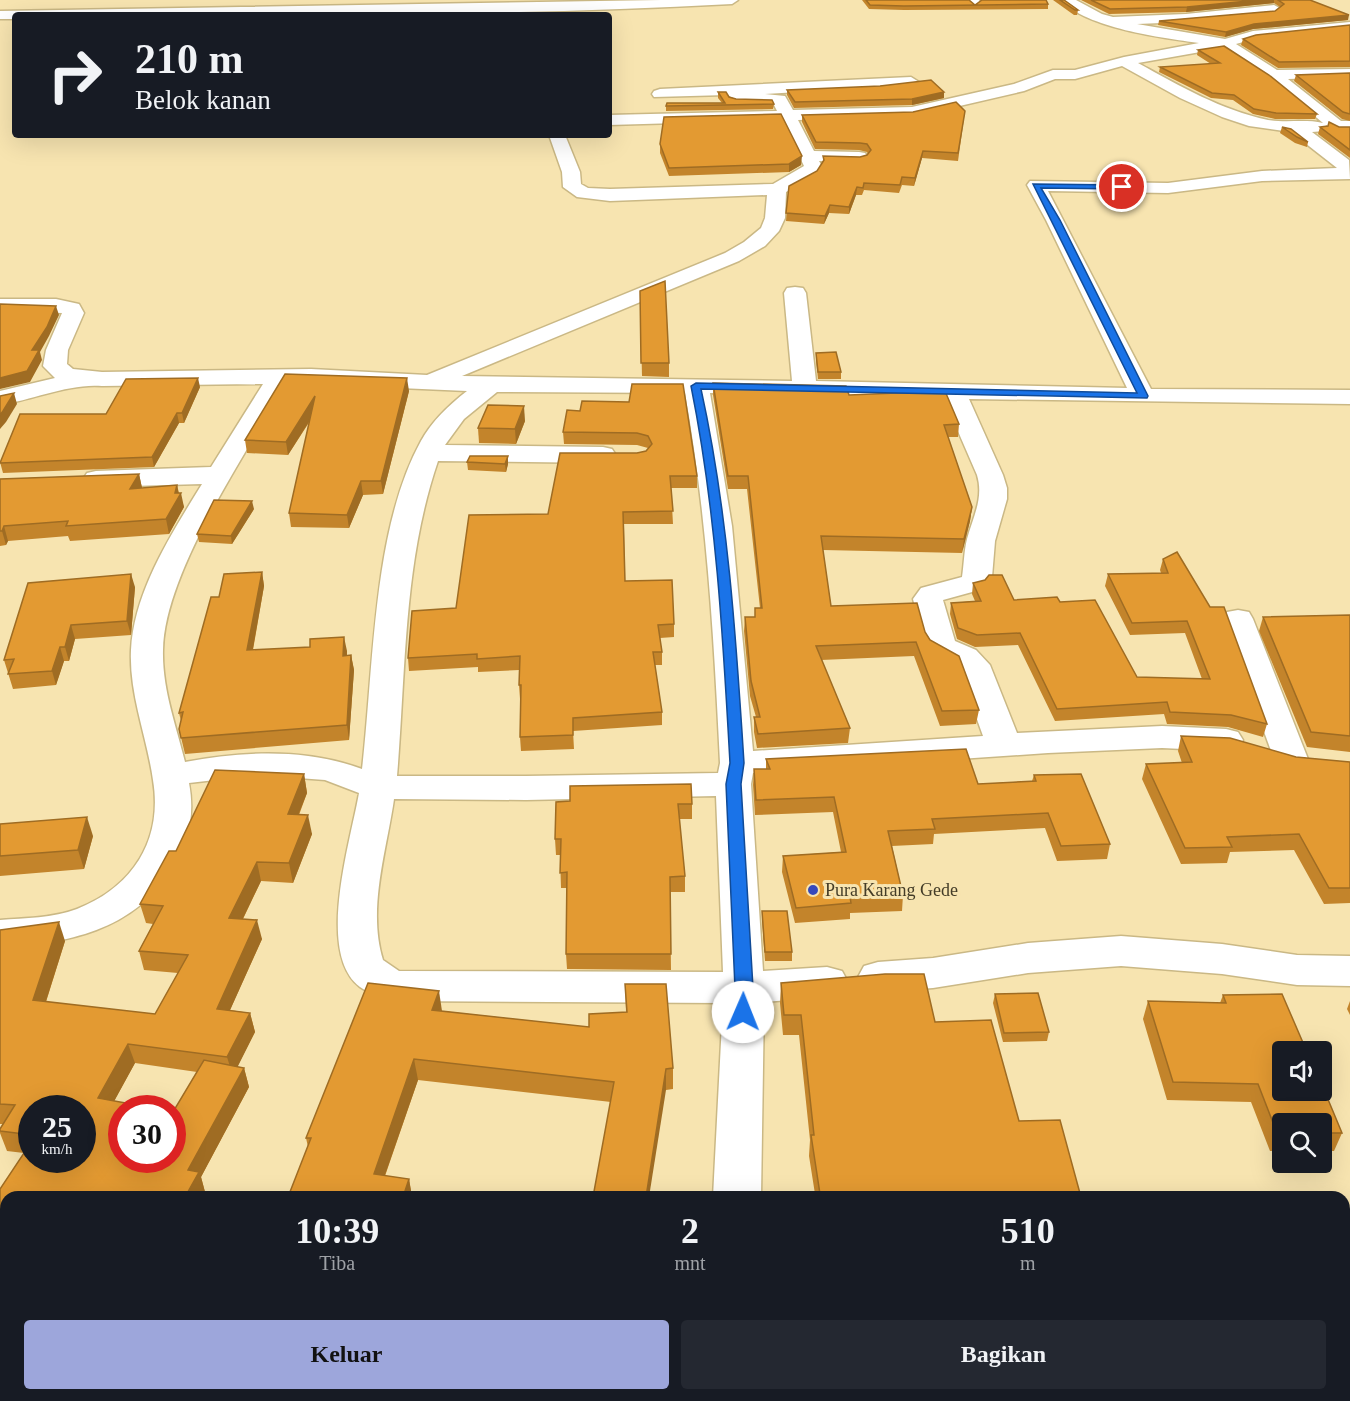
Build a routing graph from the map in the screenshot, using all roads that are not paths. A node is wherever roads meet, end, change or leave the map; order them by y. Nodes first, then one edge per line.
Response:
1 (732, 0) edge
2 (1251, 0) edge
3 (1073, 3) edge
4 (1100, 5) edge
5 (192, 12) edge
6 (1307, 17) edge
7 (1186, 18) junction
8 (1113, 21) junction
9 (1347, 25) edge
10 (1218, 40) junction
11 (1124, 61) junction
12 (1350, 73) edge
13 (1274, 75) junction
14 (911, 82) edge
15 (1287, 86) junction
16 (1350, 87) edge
17 (732, 90) junction
18 (660, 94) dead end
19 (787, 114) junction
20 (612, 120) edge
21 (1343, 126) edge
22 (1296, 128) junction
23 (558, 138) edge
24 (808, 156) junction
25 (859, 157) edge
26 (1349, 174) edge
27 (777, 189) junction
28 (795, 293) dead end
29 (0, 306) edge
30 (280, 376) junction
31 (82, 378) junction
32 (435, 382) junction
33 (488, 385) junction
34 (696, 386) junction
35 (805, 389) junction
36 (954, 393) junction
37 (1143, 396) junction
38 (1350, 397) edge
39 (0, 398) edge
40 (428, 453) junction
41 (626, 455) edge
42 (220, 475) junction
43 (69, 480) edge
44 (1238, 619) dead end
45 (1004, 745) junction
46 (735, 773) junction
47 (170, 776) junction
48 (378, 786) junction
49 (0, 934) edge
50 (1350, 971) edge
51 (744, 988) junction
52 (737, 1191) edge

1 - 5 street
2 - 7 street
3 - 4 street
3 - 8 street
6 - 9 street
7 - 8 street
7 - 10 street
8 - 10 street
9 - 10 street
10 - 11 street
10 - 13 street
11 - 19 street
11 - 22 street
12 - 13 street
13 - 15 street
14 - 17 street
15 - 16 street
15 - 21 street
17 - 18 street
17 - 19 street
19 - 20 street
19 - 24 street
21 - 22 street
22 - 26 street
23 - 27 street
24 - 25 street
24 - 27 street
26 - 37 street
27 - 32 street
28 - 35 street
29 - 31 street
30 - 31 street
30 - 32 street
30 - 42 street
31 - 39 street
32 - 33 street
33 - 34 street
33 - 40 street
34 - 35 street
34 - 46 street
35 - 36 street
36 - 37 street
36 - 45 street
37 - 38 street
40 - 41 street
40 - 48 street
42 - 43 street
42 - 47 street
44 - 45 street
45 - 46 street
46 - 48 street
46 - 51 street
47 - 48 street
47 - 49 street
48 - 51 street
50 - 51 street
51 - 52 street

